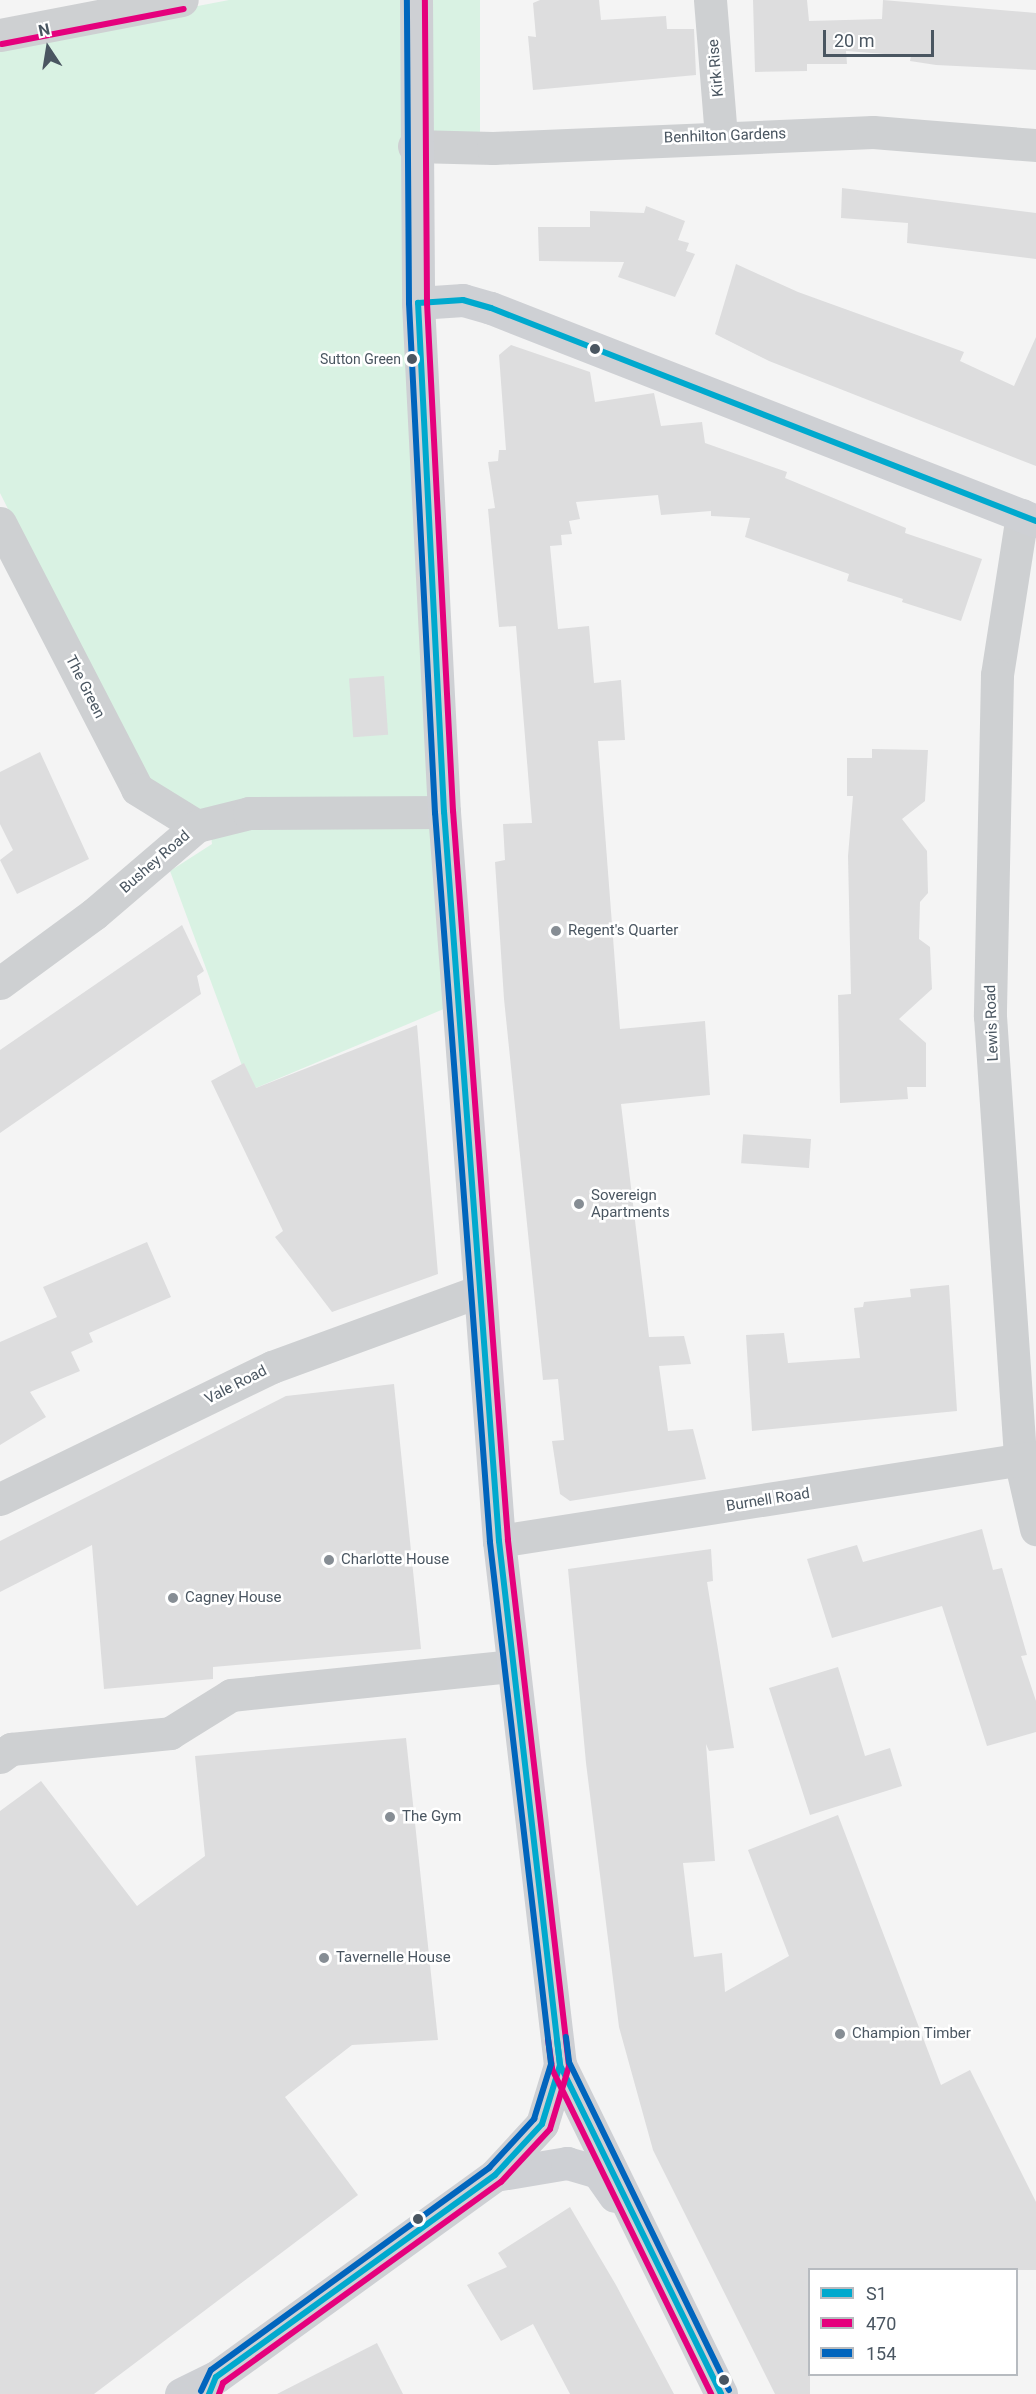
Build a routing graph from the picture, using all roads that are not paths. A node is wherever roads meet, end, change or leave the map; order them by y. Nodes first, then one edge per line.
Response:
1 (182, 0) edge
2 (416, 0) edge
3 (710, 0) edge
4 (0, 35) edge
5 (721, 136) junction
6 (1036, 145) edge
7 (414, 146) junction
8 (418, 303) junction
9 (1029, 518) edge
10 (0, 523) edge
11 (444, 812) junction
12 (197, 826) junction
13 (0, 983) edge
14 (480, 1291) junction
15 (1028, 1458) edge
16 (0, 1499) edge
17 (1036, 1529) edge
18 (499, 1541) junction
19 (512, 1666) junction
20 (0, 1757) edge
21 (560, 2066) junction
22 (495, 2175) junction
23 (630, 2216) junction
24 (213, 2385) edge
25 (181, 2394) edge
26 (720, 2394) edge

1 - 4 street
2 - 7 main road
3 - 5 street, Kirk Rise
5 - 6 street, Benhilton Gardens
5 - 7 street, Benhilton Gardens
7 - 8 main road
8 - 9 main road
8 - 11 main road
9 - 15 street, Lewis Road
10 - 12 street, The Green
11 - 12 street, Bushey Road
11 - 14 main road
12 - 13 street, Bushey Road
14 - 16 street, Vale Road
14 - 18 main road
15 - 17 street, Lewis Road
15 - 18 street, Burnell Road
18 - 19 main road
19 - 20 street
19 - 21 main road
21 - 22 main road
21 - 23 main road
22 - 23 main road
22 - 24 main road
23 - 26 main road
24 - 25 main road

